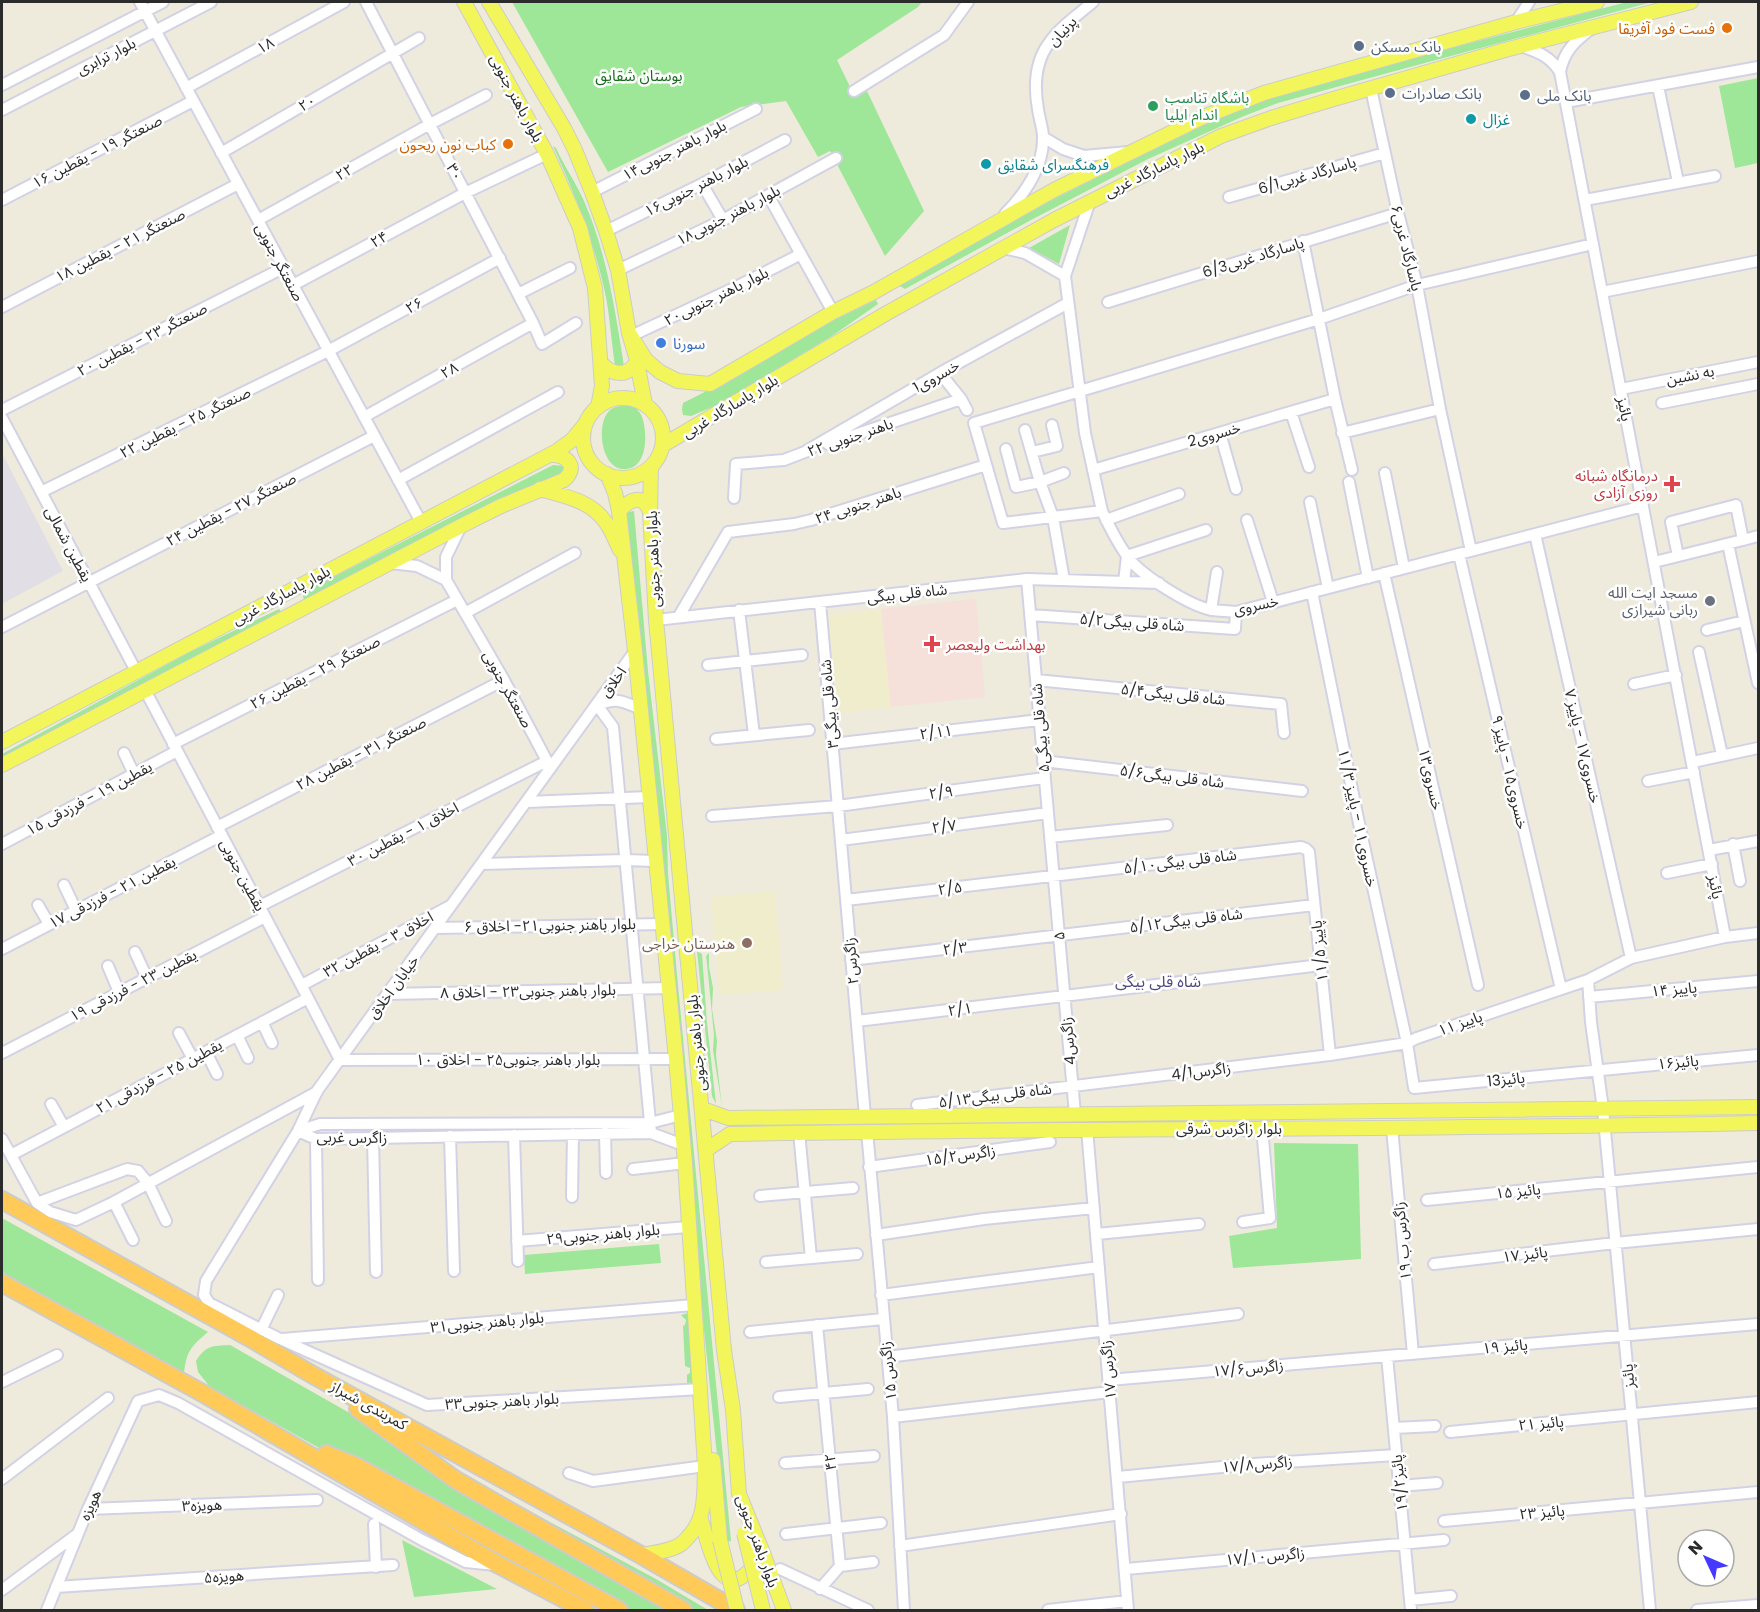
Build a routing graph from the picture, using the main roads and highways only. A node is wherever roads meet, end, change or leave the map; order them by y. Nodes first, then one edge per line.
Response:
1 (464, 2) edge
2 (489, 2) edge
3 (1588, 2) edge
4 (1691, 2) edge
5 (874, 292) junction
6 (887, 313) junction
7 (630, 334) junction
8 (637, 362) junction
9 (601, 363) junction
10 (645, 404) junction
11 (598, 407) junction
12 (586, 423) junction
13 (663, 445) junction
14 (550, 455) junction
15 (651, 467) junction
16 (607, 474) junction
17 (540, 489) junction
18 (619, 511) junction
19 (650, 512) junction
20 (624, 557) junction
21 (293, 589) junction
22 (303, 608) junction
23 (2, 742) edge
24 (2, 765) edge
25 (1758, 1107) edge
26 (702, 1108) junction
27 (1685, 1108) junction
28 (1534, 1110) junction
29 (1204, 1112) junction
30 (973, 1115) junction
31 (728, 1118) junction
32 (1758, 1123) edge
33 (1684, 1125) junction
34 (1204, 1128) junction
35 (1533, 1128) junction
36 (973, 1131) junction
37 (730, 1134) junction
38 (706, 1150) junction
39 (2, 1200) edge
40 (718, 1278) junction
41 (692, 1282) junction
42 (2, 1283) edge
43 (313, 1375) junction
44 (260, 1425) junction
45 (701, 1520) junction
46 (763, 1553) junction
47 (641, 1555) junction
48 (585, 1611) edge
49 (619, 1611) edge
50 (683, 1611) edge
51 (736, 1611) edge
52 (764, 1611) edge
53 (784, 1611) edge

1 - 9 main road, بلوار باهنر جنوبی
2 - 7 main road, بلوار باهنر جنوبی
3 - 5 main road, بلوار پاسارگاد غربی
4 - 6 main road, بلوار پاسارگاد غربی
5 - 6 main road
5 - 7 main road, بلوار پاسارگاد غربی
6 - 13 main road, بلوار پاسارگاد غربی
7 - 8 main road, بلوار باهنر جنوبی
8 - 9 main road
8 - 10 main road, بلوار باهنر جنوبی
9 - 11 main road, بلوار باهنر جنوبی
10 - 11 main road
10 - 13 main road
11 - 12 main road
12 - 14 main road, بلوار پاسارگاد غربی
12 - 16 main road
13 - 15 main road
14 - 17 main road, بلوار پاسارگاد غربی
14 - 21 main road, بلوار پاسارگاد غربی
15 - 16 main road
15 - 19 main road, بلوار باهنر جنوبی
16 - 18 main road, بلوار باهنر جنوبی
17 - 20 main road
17 - 22 main road, بلوار پاسارگاد غربی
18 - 19 main road
18 - 20 main road, بلوار باهنر جنوبی
19 - 26 main road, بلوار باهنر جنوبی
20 - 41 main road, بلوار باهنر جنوبی
21 - 22 main road
21 - 23 main road, بلوار پاسارگاد غربی
22 - 24 main road, بلوار پاسارگاد غربی
25 - 27 main road, بلوار زاگرس شرقی
26 - 31 main road, بلوار زاگرس شرقی
26 - 38 main road, بلوار باهنر جنوبی
27 - 28 main road, بلوار زاگرس شرقی
27 - 33 main road
28 - 29 main road, بلوار زاگرس شرقی
28 - 35 main road
29 - 30 main road, بلوار زاگرس شرقی
29 - 34 main road
30 - 31 main road, بلوار زاگرس شرقی
30 - 36 main road
31 - 37 main road
32 - 33 main road, بلوار زاگرس شرقی
33 - 35 main road, بلوار زاگرس شرقی
34 - 35 main road, بلوار زاگرس شرقی
34 - 36 main road, بلوار زاگرس شرقی
36 - 37 main road, بلوار زاگرس شرقی
37 - 38 main road
38 - 40 main road, بلوار باهنر جنوبی
39 - 43 highway, کمربندی شیراز
40 - 46 main road, بلوار باهنر جنوبی
40 - 52 main road, bridge
41 - 45 main road, بلوار باهنر جنوبی
41 - 51 main road, bridge
42 - 44 highway
43 - 47 highway, کمربندی شیراز
43 - 50 highway
44 - 48 highway
44 - 49 highway
45 - 46 main road
45 - 47 main road
46 - 53 main road, بلوار باهنر جنوبی
47 - 51 highway, کمربندی شیراز

